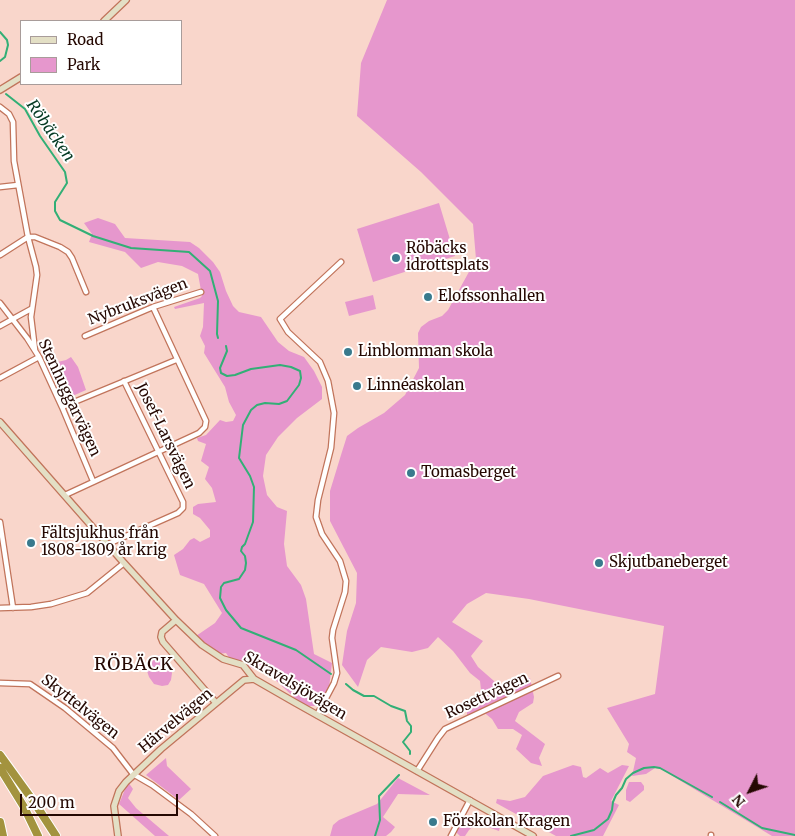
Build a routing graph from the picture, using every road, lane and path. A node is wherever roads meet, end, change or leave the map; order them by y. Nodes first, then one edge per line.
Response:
1 (126, 0) edge
2 (105, 20) edge
3 (20, 78) edge
4 (0, 90) edge
5 (0, 107) edge
6 (18, 184) junction
7 (0, 187) edge
8 (28, 237) junction
9 (0, 255) edge
10 (341, 262) dead end
11 (86, 292) dead end
12 (201, 292) dead end
13 (0, 303) edge
14 (153, 307) junction
15 (32, 310) junction
16 (12, 319) junction
17 (0, 326) edge
18 (85, 336) dead end
19 (35, 350) junction
20 (39, 357) junction
21 (176, 360) junction
22 (0, 378) edge
23 (124, 381) junction
24 (62, 407) junction
25 (0, 422) edge
26 (159, 452) junction
27 (93, 481) junction
28 (65, 495) junction
29 (0, 522) edge
30 (108, 544) junction
31 (124, 563) junction
32 (0, 608) edge
33 (13, 608) junction
34 (176, 620) junction
35 (558, 676) dead end
36 (254, 679) junction
37 (0, 683) edge
38 (216, 703) junction
39 (317, 715) junction
40 (0, 755) edge
41 (0, 768) edge
42 (417, 771) junction
43 (133, 774) junction
44 (0, 776) edge
45 (470, 800) junction
46 (0, 822) edge
47 (3, 836) edge
48 (34, 836) edge
49 (38, 836) edge
50 (56, 836) edge
51 (118, 836) edge
52 (215, 836) edge
53 (451, 836) edge
54 (533, 836) edge

1 - 2 street
3 - 4 street
5 - 6 street
6 - 7 street
6 - 8 street
8 - 9 street
8 - 11 street
8 - 15 street
10 - 39 street
12 - 14 street, Nybruksvägen
13 - 16 street, Stenhuggarvägen
14 - 18 street, Nybruksvägen
14 - 21 street
15 - 16 street
15 - 19 street
16 - 17 street
16 - 19 street, Stenhuggarvägen
19 - 20 street, Stenhuggarvägen
20 - 22 street
20 - 24 street, Stenhuggarvägen
21 - 23 street
21 - 26 street
23 - 24 street
23 - 26 street, Josef-Larsvägen
24 - 27 street, Stenhuggarvägen
25 - 28 street, Skravelsjövägen
26 - 27 street
26 - 30 street, Josef-Larsvägen
27 - 28 street
28 - 30 street, Skravelsjövägen
29 - 33 street
30 - 31 street, Skravelsjövägen
31 - 33 street
31 - 34 street, Skravelsjövägen
32 - 33 street
34 - 36 street, Skravelsjövägen
34 - 38 street
35 - 42 street, Rosettvägen
36 - 38 street, Härvelvägen
36 - 39 street, Skravelsjövägen
37 - 43 street, Skyttelvägen
38 - 43 street, Härvelvägen
39 - 42 street, Skravelsjövägen
40 - 50 highway
41 - 49 highway
42 - 45 street, Skravelsjövägen
43 - 51 street, Härvelvägen
43 - 52 street
44 - 48 highway
45 - 53 street
45 - 54 street, Skravelsjövägen
46 - 47 highway

